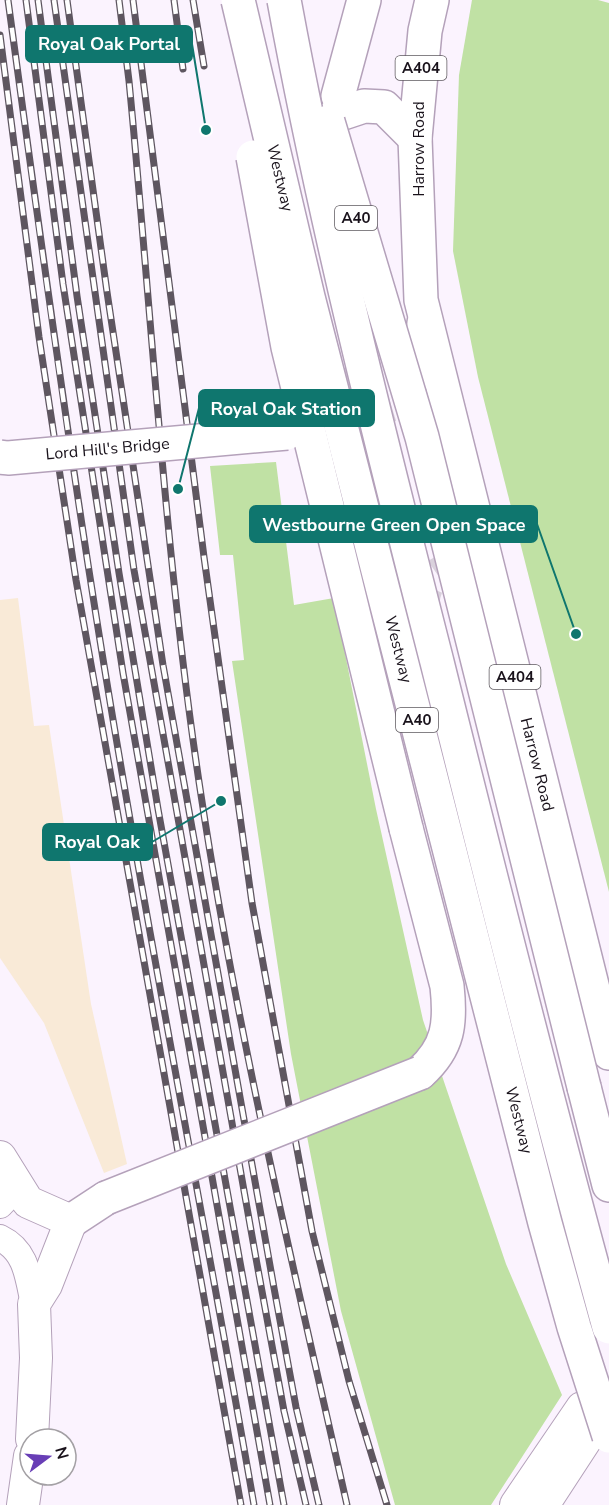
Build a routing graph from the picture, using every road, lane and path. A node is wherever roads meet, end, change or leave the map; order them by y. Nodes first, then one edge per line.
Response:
1 (233, 0) edge
2 (238, 0) edge
3 (284, 0) edge
4 (291, 0) edge
5 (364, 0) edge
6 (432, 0) edge
7 (415, 138) junction
8 (421, 300) junction
9 (420, 373) tunnel mouth
10 (0, 441) edge
11 (0, 457) edge
12 (609, 1053) edge
13 (0, 1157) edge
14 (609, 1185) edge
15 (8, 1196) edge
16 (71, 1221) junction
17 (0, 1238) edge
18 (34, 1304) junction
19 (609, 1327) edge
20 (594, 1426) edge
21 (33, 1427) edge
22 (546, 1485) edge
23 (26, 1487) edge
24 (23, 1505) edge
25 (516, 1505) edge

1 - 16 main road, A40, bridge
2 - 20 main road, Westway / A40, bridge
3 - 19 main road, Westway / A40, bridge
4 - 14 main road, A40, bridge
5 - 7 main road
6 - 7 main road, Harrow Road / A404
7 - 8 main road, Harrow Road / A404
8 - 9 main road, Harrow Road
8 - 12 main road, Harrow Road / A404
10 - 11 main road, Lord Hill's Bridge, bridge
13 - 15 street
15 - 16 street
16 - 18 street
17 - 18 street
18 - 21 street
20 - 22 street
22 - 25 street
23 - 24 street

